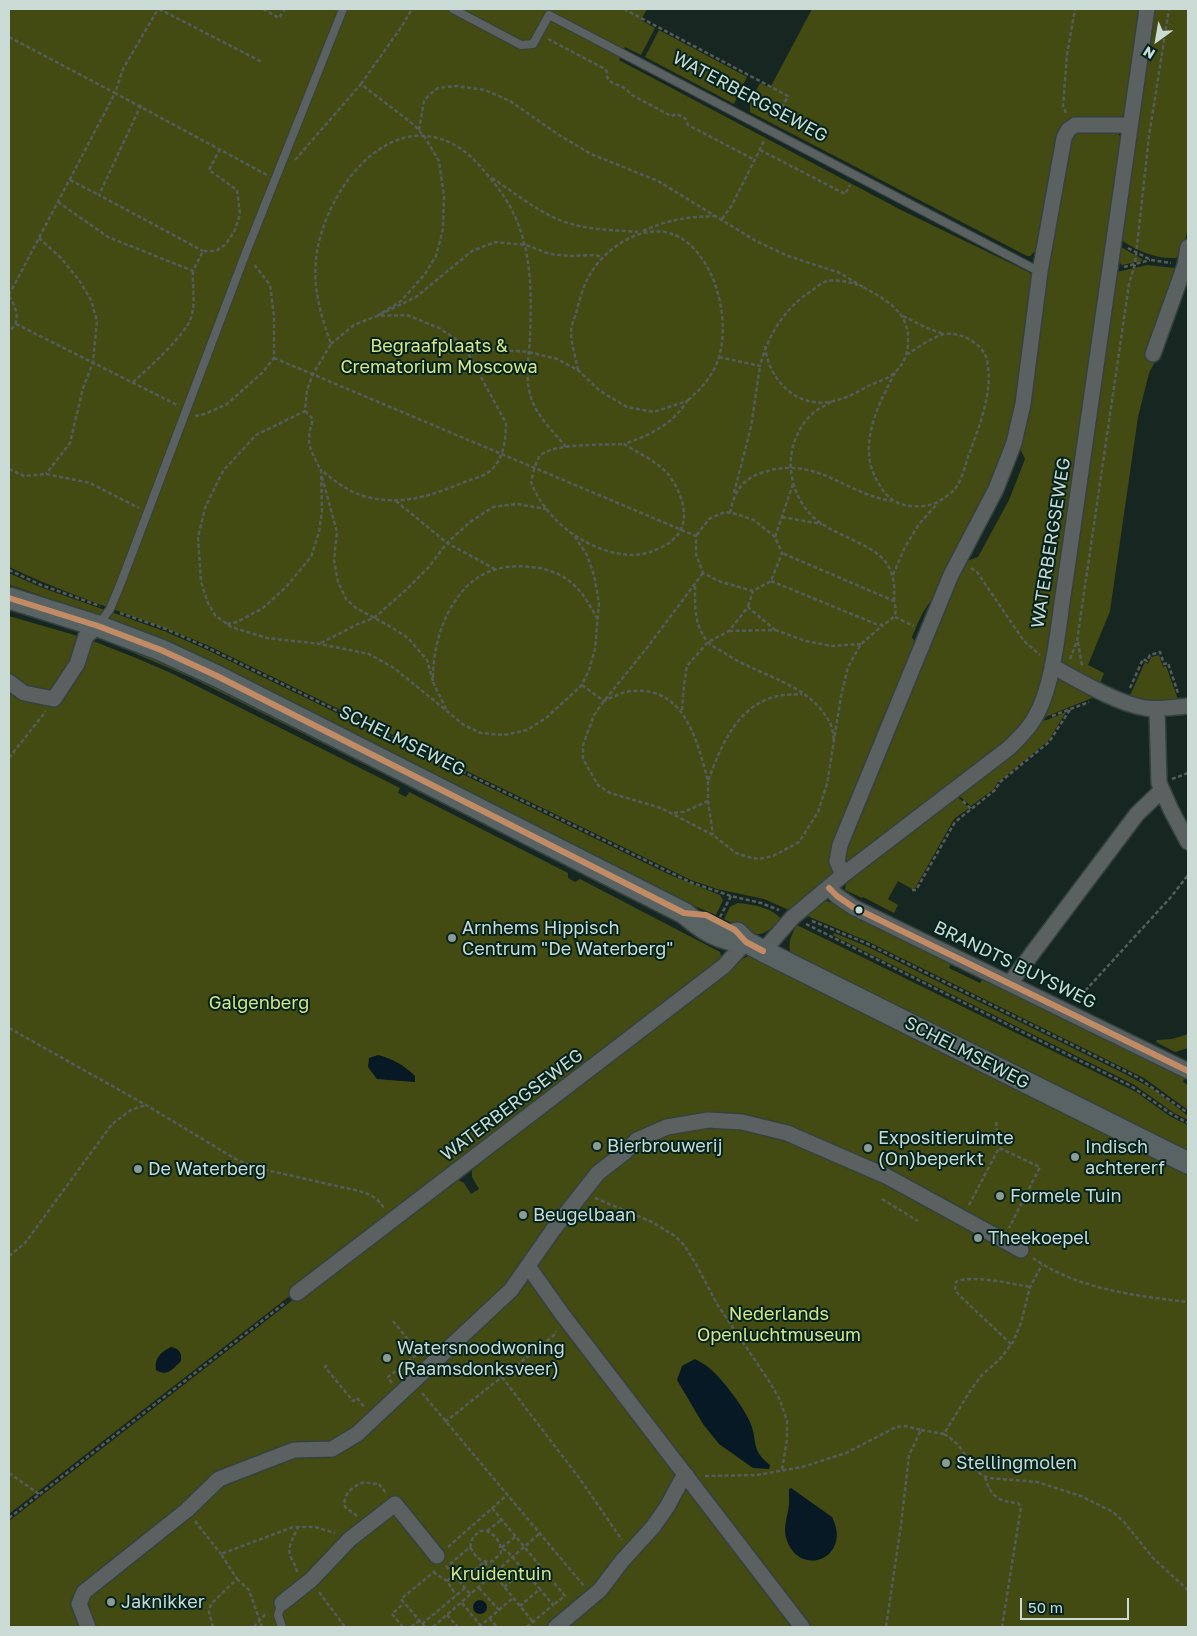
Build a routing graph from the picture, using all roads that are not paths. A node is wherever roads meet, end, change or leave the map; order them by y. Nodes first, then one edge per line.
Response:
1 (343, 9) edge
2 (454, 9) edge
3 (1147, 9) edge
4 (551, 12) edge
5 (1130, 125) junction
6 (1188, 247) edge
7 (1187, 265) edge
8 (1040, 272) junction
9 (1153, 354) dead end
10 (9, 598) edge
11 (104, 618) junction
12 (1058, 670) junction
13 (9, 682) edge
14 (1186, 706) edge
15 (1157, 709) junction
16 (1162, 790) junction
17 (1188, 842) edge
18 (843, 875) junction
19 (828, 888) junction
20 (754, 947) junction
21 (1010, 983) junction
22 (1185, 1064) edge
23 (1188, 1163) edge
24 (1021, 1250) road end
25 (528, 1266) junction
26 (297, 1293) road end
27 (687, 1476) junction
28 (442, 1563) road end
29 (282, 1603) joint
30 (88, 1627) edge
31 (282, 1627) edge
32 (556, 1627) edge
33 (802, 1627) edge

1 - 11 lane
2 - 4 lane, WATERBERGSEWEG
3 - 5 street, WATERBERGSEWEG
4 - 8 lane, WATERBERGSEWEG
5 - 8 street
5 - 12 street, WATERBERGSEWEG
6 - 7 street
7 - 9 street
8 - 18 street
10 - 11 main road, SCHELMSEWEG
11 - 13 street
11 - 20 main road, SCHELMSEWEG
12 - 15 street
12 - 18 street, WATERBERGSEWEG
14 - 15 street
15 - 16 street
16 - 17 street
16 - 21 street
18 - 19 street, WATERBERGSEWEG
19 - 20 street, WATERBERGSEWEG
19 - 21 street, BRANDTS BUYSWEG
20 - 23 main road, SCHELMSEWEG
20 - 26 street, WATERBERGSEWEG
21 - 22 street, BRANDTS BUYSWEG
24 - 25 street
25 - 27 street
25 - 30 street
27 - 32 street
27 - 33 street
28 - 29 street
29 - 31 lane

